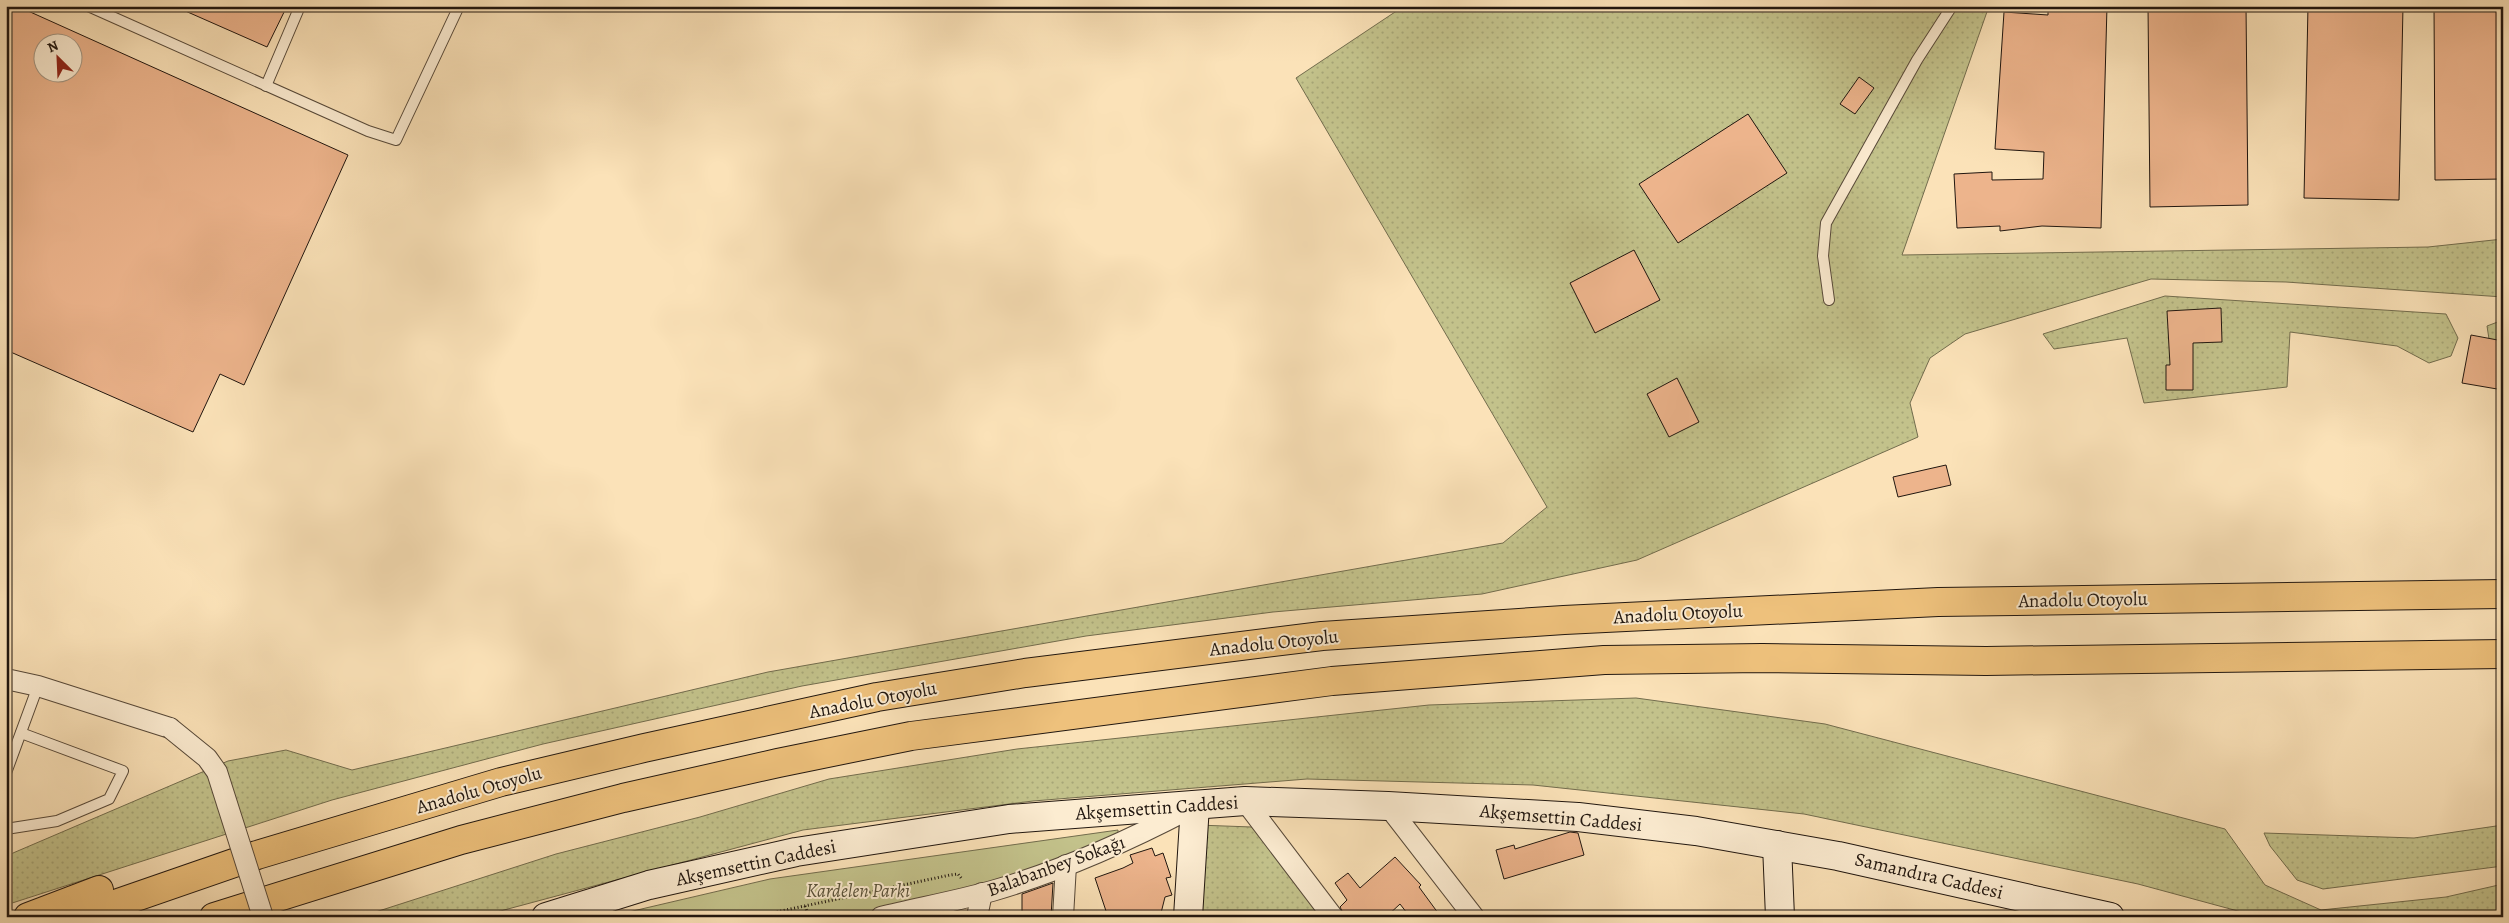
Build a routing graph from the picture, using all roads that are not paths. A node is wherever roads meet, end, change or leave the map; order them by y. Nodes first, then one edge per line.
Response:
1 (88, 6) edge
2 (300, 6) edge
3 (459, 6) edge
4 (1952, 6) edge
5 (266, 86) junction
6 (1829, 300) dead end
7 (2503, 594) edge
8 (2503, 654) edge
9 (6, 679) edge
10 (38, 686) junction
11 (21, 733) junction
12 (778, 763) junction
13 (6, 773) edge
14 (501, 782) junction
15 (1244, 801) junction
16 (1195, 806) junction
17 (1388, 806) junction
18 (6, 829) edge
19 (1777, 845) junction
20 (1066, 865) junction
21 (974, 895) junction
22 (597, 908) edge
23 (28, 917) edge
24 (78, 917) edge
25 (214, 917) edge
26 (263, 917) edge
27 (546, 917) edge
28 (579, 917) edge
29 (881, 917) edge
30 (977, 917) edge
31 (1063, 917) edge
32 (1188, 917) edge
33 (1334, 917) edge
34 (1474, 917) edge
35 (1780, 917) edge
36 (2110, 917) edge

1 - 5 lane
2 - 5 lane
3 - 5 lane
4 - 6 lane
7 - 14 highway, Anadolu Otoyolu
8 - 12 highway
9 - 10 street
10 - 11 lane
10 - 26 street, bridge
11 - 13 lane
11 - 18 lane
12 - 25 highway
12 - 26 highway
14 - 23 highway
14 - 24 highway, Anadolu Otoyolu
15 - 16 main road, Akşemsettin Caddesi
15 - 17 main road, Akşemsettin Caddesi
15 - 33 street
16 - 20 street, Balabanbey Sokağı
16 - 22 main road, Akşemsettin Caddesi
16 - 32 main road
17 - 19 main road, Akşemsettin Caddesi
17 - 34 street
19 - 35 main road
19 - 36 main road, Samandıra Caddesi
20 - 21 street, Balabanbey Sokağı
20 - 31 street
21 - 29 street, Balabanbey Sokağı
21 - 30 street
22 - 27 main road, Akşemsettin Caddesi
22 - 28 main road

